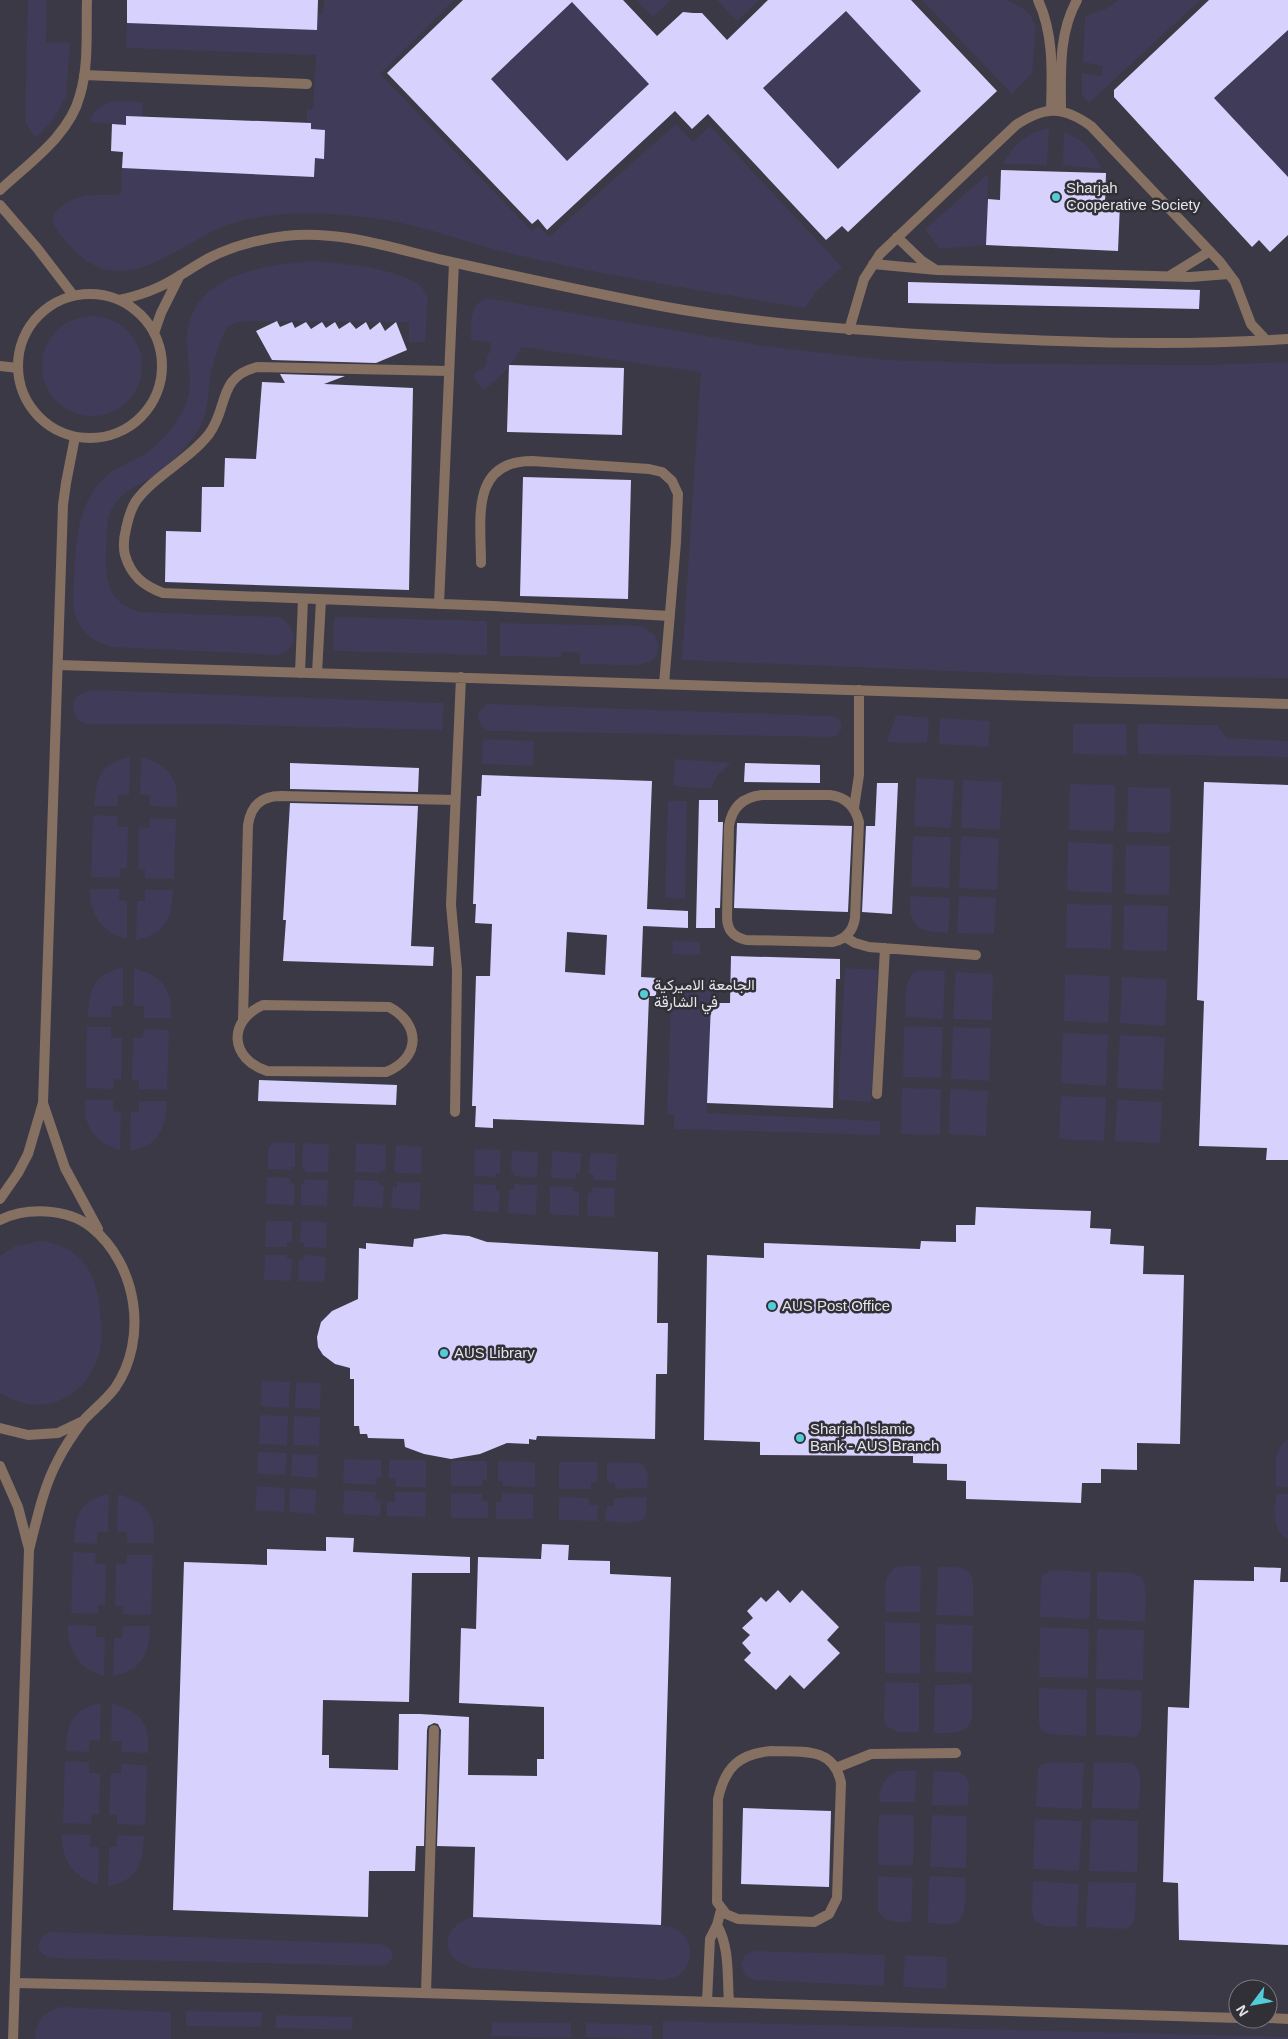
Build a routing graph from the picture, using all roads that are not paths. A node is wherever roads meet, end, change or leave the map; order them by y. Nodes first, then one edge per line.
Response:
1 (87, 0) edge
2 (1038, 0) edge
3 (1077, 0) edge
4 (84, 75) junction
5 (307, 84) dead end
6 (1056, 110) junction
7 (0, 190) edge
8 (0, 205) edge
9 (897, 237) junction
10 (1210, 251) junction
11 (454, 263) junction
12 (873, 264) junction
13 (937, 270) junction
14 (180, 274) junction
15 (1229, 274) junction
16 (1171, 276) junction
17 (73, 296) junction
18 (119, 300) junction
19 (849, 330) junction
20 (154, 333) junction
21 (1288, 339) edge
22 (1266, 340) junction
23 (0, 366) edge
24 (18, 368) junction
25 (449, 371) junction
26 (75, 437) junction
27 (481, 563) dead end
28 (304, 599) junction
29 (320, 600) junction
30 (439, 604) junction
31 (670, 616) junction
32 (58, 665) junction
33 (300, 673) junction
34 (318, 673) junction
35 (461, 677) junction
36 (664, 684) junction
37 (859, 690) junction
38 (1288, 704) edge
39 (456, 800) junction
40 (854, 808) junction
41 (845, 937) junction
42 (885, 948) junction
43 (976, 955) dead end
44 (243, 1019) junction
45 (877, 1094) dead end
46 (43, 1103) junction
47 (455, 1112) dead end
48 (0, 1199) edge
49 (0, 1220) edge
50 (100, 1234) junction
51 (84, 1420) junction
52 (0, 1428) edge
53 (0, 1466) edge
54 (29, 1550) junction
55 (434, 1730) dead end
56 (956, 1753) dead end
57 (836, 1768) junction
58 (721, 1910) junction
59 (717, 1925) junction
60 (15, 1983) junction
61 (426, 1993) junction
62 (707, 2001) junction
63 (729, 2002) junction
64 (1228, 2018) edge
65 (13, 2039) edge

1 - 4 street
2 - 6 street
3 - 6 street
4 - 5 street
4 - 7 street
6 - 9 street
6 - 10 street
8 - 17 street
9 - 12 street
9 - 13 street
10 - 15 street
10 - 16 street
11 - 14 street
11 - 19 street
11 - 25 street
12 - 13 street
12 - 19 street
13 - 16 street
14 - 18 street
14 - 20 street
15 - 16 street
15 - 22 street
17 - 18 street
17 - 24 street
18 - 20 street
19 - 22 street
20 - 26 street
21 - 22 street
23 - 24 street
24 - 26 street
25 - 28 street
25 - 30 street
26 - 32 street
27 - 31 street
28 - 29 street
28 - 33 street
29 - 30 street
29 - 34 street
30 - 31 street
31 - 36 street
32 - 33 street
32 - 46 street
33 - 34 street
34 - 35 street
35 - 36 street
35 - 39 street
36 - 37 street
37 - 38 street
37 - 40 street
39 - 44 street
39 - 47 street
40 - 41 street
40 - 41 street
41 - 42 street
42 - 43 street
42 - 45 street
44 - 44 street
46 - 48 street
46 - 50 street
49 - 50 street
50 - 51 street
51 - 52 street
51 - 54 street
53 - 54 street
54 - 60 street
55 - 61 street
56 - 57 street
57 - 58 street
57 - 58 street
58 - 59 street
59 - 62 street
59 - 63 street
60 - 61 street
60 - 65 street
61 - 62 street
62 - 63 street
63 - 64 street

